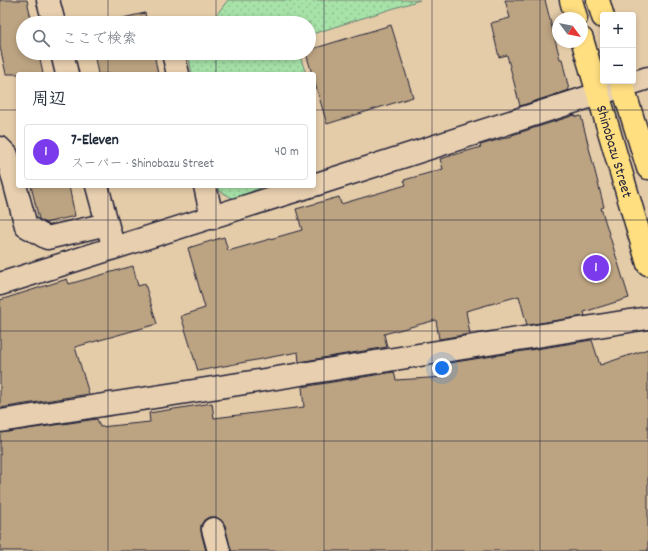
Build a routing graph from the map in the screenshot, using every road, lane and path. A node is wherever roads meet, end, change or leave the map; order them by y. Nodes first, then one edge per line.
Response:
1 (48, 0) edge
2 (571, 0) edge
3 (598, 0) edge
4 (574, 12) edge
5 (602, 12) edge
6 (52, 16) edge
7 (585, 48) edge
8 (64, 60) edge
9 (175, 60) edge
10 (67, 72) edge
11 (178, 72) edge
12 (648, 78) edge
13 (636, 80) edge
14 (620, 84) edge
15 (622, 84) edge
16 (598, 93) junction
17 (0, 148) edge
18 (648, 168) edge
19 (316, 184) edge
20 (98, 188) edge
21 (204, 188) edge
22 (304, 188) edge
23 (212, 218) junction
24 (107, 224) junction
25 (113, 249) junction
26 (648, 264) edge
27 (0, 284) edge
28 (648, 318) edge
29 (0, 421) edge
30 (213, 529) dead end
31 (219, 551) edge

1 - 6 street
2 - 4 main road
3 - 5 main road
7 - 16 main road, Shinobazu Street
8 - 10 street
9 - 11 street
12 - 13 street
14 - 16 street
15 - 18 main road, Shinobazu Street
16 - 19 street
16 - 26 main road, Shinobazu Street
17 - 24 street
20 - 24 street
21 - 23 street
22 - 23 street
23 - 25 street
24 - 25 street
25 - 27 street
28 - 29 street
30 - 31 street

